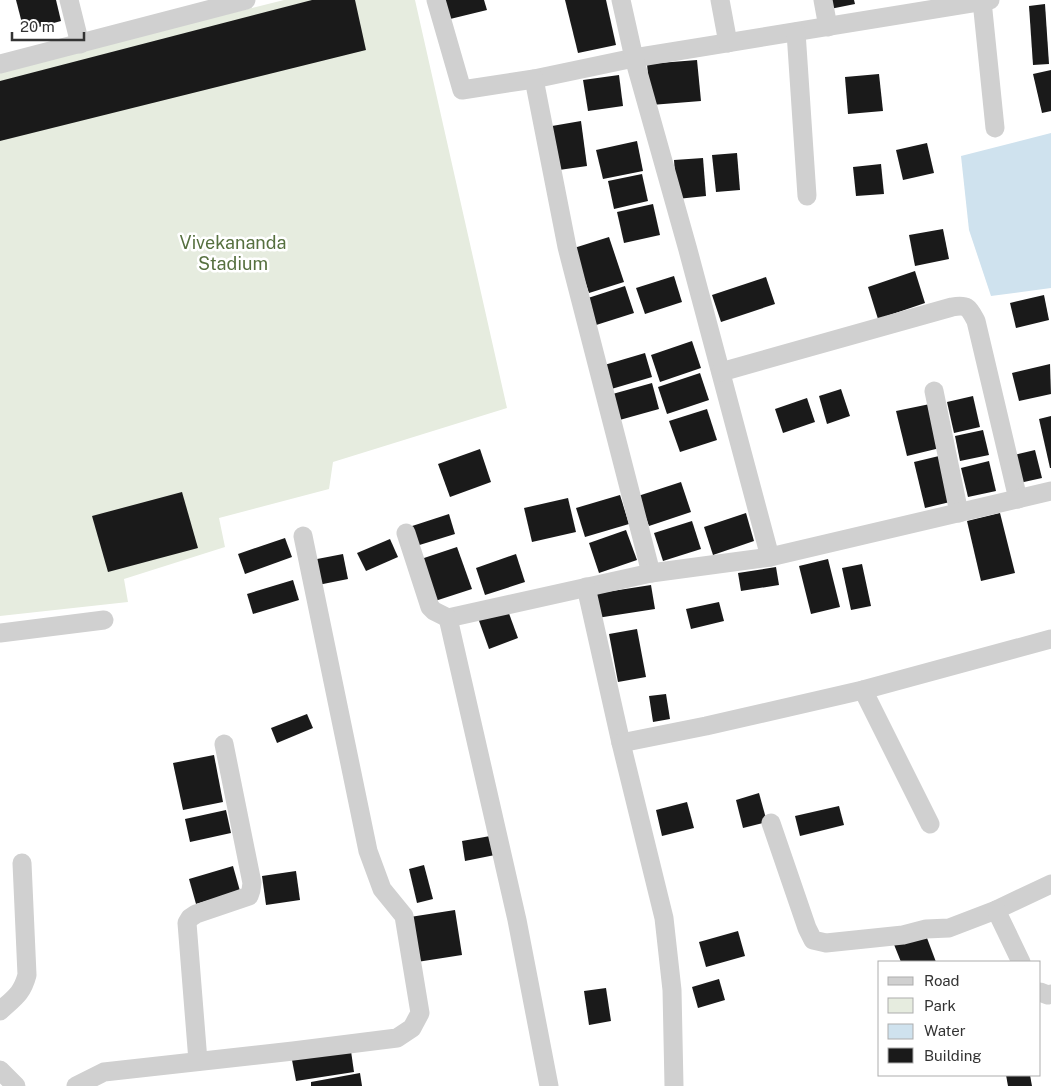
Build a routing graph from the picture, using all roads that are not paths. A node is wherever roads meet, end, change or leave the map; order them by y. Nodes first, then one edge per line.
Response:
1 (69, 0) edge
2 (246, 0) edge
3 (436, 0) edge
4 (621, 0) edge
5 (720, 0) edge
6 (822, 0) edge
7 (986, 1) edge
8 (202, 6) edge
9 (916, 6) edge
10 (828, 27) junction
11 (796, 32) junction
12 (728, 43) junction
13 (80, 44) junction
14 (634, 58) junction
15 (0, 64) edge
16 (534, 78) junction
17 (995, 128) dead end
18 (807, 196) dead end
19 (721, 372) junction
20 (934, 391) dead end
21 (1051, 492) edge
22 (1018, 499) junction
23 (959, 513) junction
24 (406, 533) dead end
25 (303, 536) dead end
26 (770, 557) junction
27 (651, 573) junction
28 (586, 587) junction
29 (448, 618) junction
30 (104, 620) dead end
31 (0, 633) edge
32 (1051, 639) edge
33 (863, 690) junction
34 (621, 743) junction
35 (224, 744) dead end
36 (771, 823) dead end
37 (930, 824) dead end
38 (22, 863) dead end
39 (1051, 884) edge
40 (996, 910) junction
41 (1021, 961) edge
42 (0, 1011) edge
43 (198, 1061) junction
44 (0, 1070) edge
45 (16, 1086) edge
46 (76, 1086) edge
47 (549, 1086) edge
48 (674, 1086) edge

1 - 13 street
2 - 8 street
3 - 16 street
4 - 14 street
5 - 12 street
6 - 10 street
7 - 9 street
7 - 17 street
8 - 13 street
9 - 10 street
10 - 11 street
11 - 12 street
11 - 18 street
12 - 14 street
13 - 15 street
14 - 16 street
14 - 19 street
16 - 27 street
19 - 22 street
19 - 26 street
20 - 23 street
21 - 22 street
22 - 23 street
23 - 26 street
24 - 29 street
25 - 43 street
26 - 27 street
27 - 28 street
28 - 29 street
28 - 34 street
29 - 47 street
30 - 31 street
32 - 33 street
33 - 34 street
33 - 37 street
34 - 48 street
35 - 43 street
36 - 40 street
38 - 42 street
39 - 40 street
40 - 41 street
43 - 46 street
44 - 45 street

